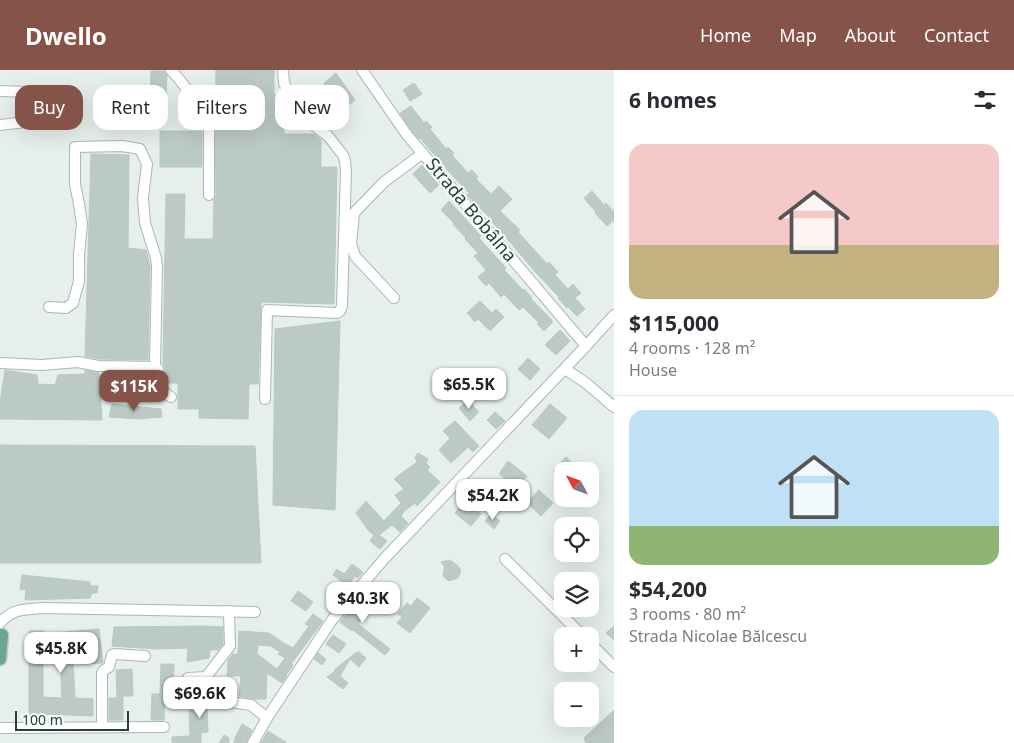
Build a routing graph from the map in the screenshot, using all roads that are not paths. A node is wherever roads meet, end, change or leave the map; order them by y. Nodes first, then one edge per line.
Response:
1 (171, 70) edge
2 (283, 70) edge
3 (362, 70) edge
4 (0, 91) edge
5 (0, 125) edge
6 (423, 153) junction
7 (209, 195) dead end
8 (394, 298) dead end
9 (49, 307) dead end
10 (614, 315) edge
11 (586, 346) junction
12 (0, 363) edge
13 (155, 367) junction
14 (565, 369) junction
15 (171, 397) dead end
16 (265, 399) dead end
17 (614, 407) edge
18 (505, 559) dead end
19 (229, 611) junction
20 (255, 612) dead end
21 (574, 627) edge
22 (1, 633) edge
23 (599, 652) edge
24 (145, 656) dead end
25 (0, 659) edge
26 (614, 667) edge
27 (188, 678) dead end
28 (228, 688) dead end
29 (267, 718) junction
30 (102, 727) junction
31 (164, 727) dead end
32 (0, 728) edge
33 (253, 743) edge

1 - 7 street
2 - 16 street
3 - 6 street, Strada Bobâlna
4 - 5 street
6 - 8 street
6 - 11 street, Strada Bobâlna
9 - 13 street
10 - 11 street
11 - 14 street
12 - 13 street
13 - 15 street
14 - 17 street
14 - 29 street
18 - 21 street
19 - 20 street
19 - 22 street
19 - 27 street
22 - 25 main road
23 - 26 street
24 - 30 street
28 - 29 street
29 - 33 street
30 - 31 street
30 - 32 street

